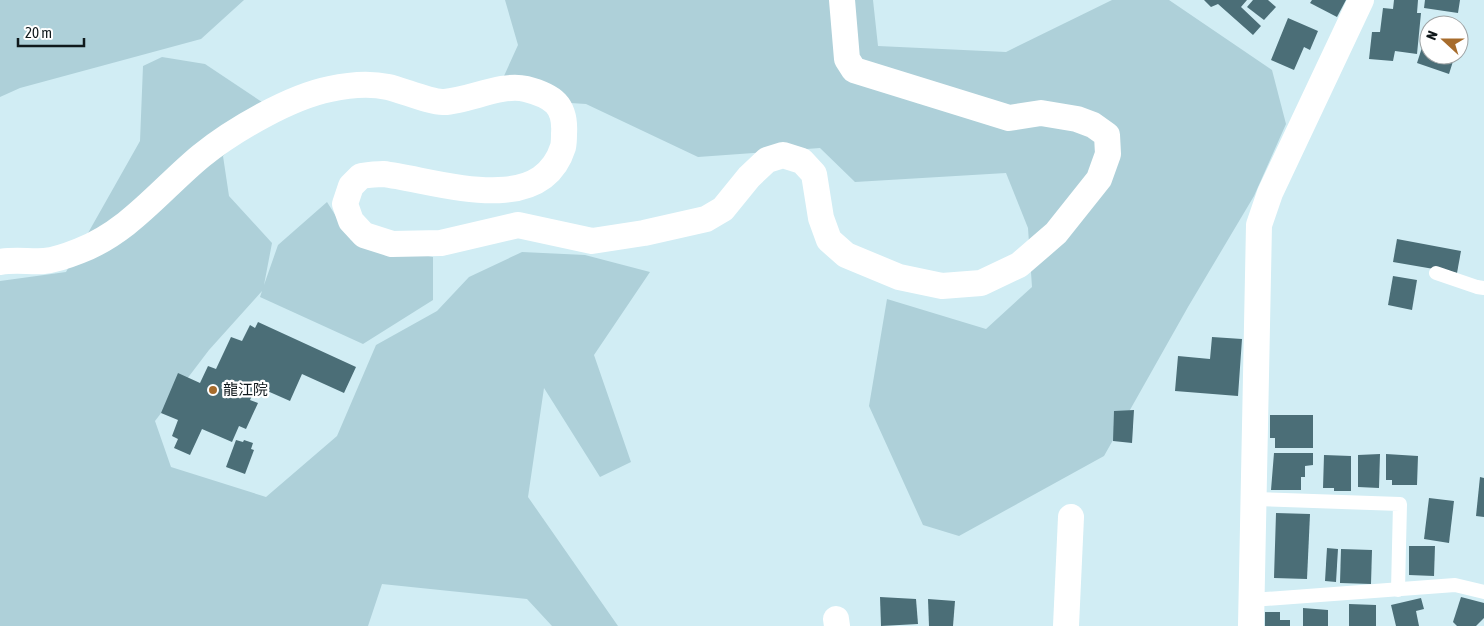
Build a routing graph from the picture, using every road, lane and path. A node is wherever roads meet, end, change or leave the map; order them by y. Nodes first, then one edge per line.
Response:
1 (842, 0) edge
2 (1360, 0) edge
3 (0, 262) edge
4 (1436, 273) dead end
5 (1484, 288) edge
6 (1254, 499) junction
7 (1071, 517) dead end
8 (1398, 590) junction
9 (1484, 592) edge
10 (1252, 600) junction
11 (1066, 626) edge
12 (1251, 626) edge

1 - 3 street
2 - 6 street
4 - 5 lane
6 - 8 lane
6 - 10 street
7 - 11 street
8 - 9 lane
8 - 10 lane
10 - 12 street

